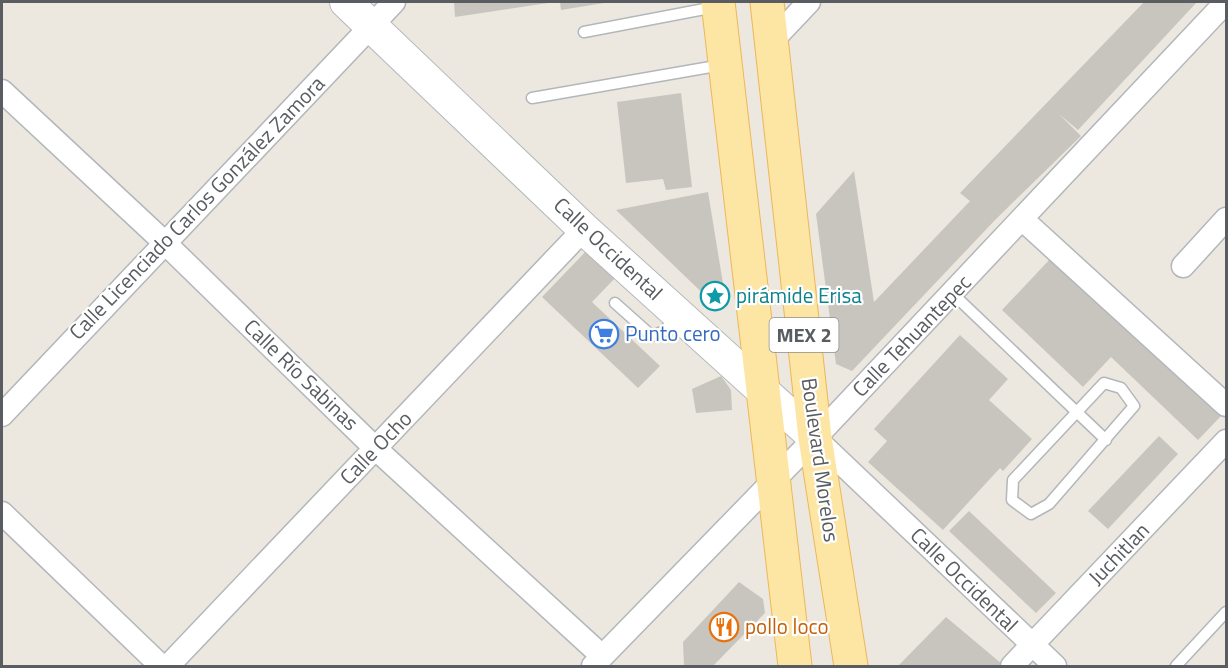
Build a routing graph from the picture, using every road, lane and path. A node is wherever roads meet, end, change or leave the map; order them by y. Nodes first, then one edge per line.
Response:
1 (346, 2) edge
2 (394, 2) edge
3 (767, 2) edge
4 (809, 2) edge
5 (1226, 2) edge
6 (718, 4) edge
7 (372, 26) junction
8 (584, 32) dead end
9 (772, 41) junction
10 (725, 64) junction
11 (2, 91) edge
12 (532, 98) dead end
13 (1227, 219) edge
14 (1023, 220) junction
15 (584, 229) junction
16 (164, 242) junction
17 (1183, 266) dead end
18 (952, 293) junction
19 (615, 303) dead end
20 (678, 314) junction
21 (763, 391) junction
22 (1227, 405) edge
23 (1077, 412) junction
24 (2, 415) edge
25 (815, 438) junction
26 (1106, 440) junction
27 (1227, 441) edge
28 (376, 449) junction
29 (772, 481) junction
30 (2, 513) edge
31 (1227, 612) edge
32 (1032, 645) junction
33 (597, 661) edge
34 (162, 666) edge
35 (168, 666) edge
36 (795, 666) edge
37 (851, 666) edge
38 (1012, 666) edge
39 (1055, 666) edge
40 (1176, 666) edge

1 - 7 street, Calle Occidental
2 - 7 street, Calle Licenciado Carlos González Zamora
3 - 9 main road, Boulevard Morelos / MEX 2
4 - 9 street
5 - 14 street, Calle Tehuantepec
6 - 8 lane
6 - 10 main road, MEX 2
7 - 15 street, Calle Occidental
7 - 16 street, Calle Licenciado Carlos González Zamora
9 - 25 main road, Boulevard Morelos / MEX 2
10 - 12 lane
10 - 21 main road, MEX 2
11 - 16 street, Calle Río Sabinas
13 - 17 street
14 - 18 street, Calle Tehuantepec
14 - 22 street
15 - 20 street, Calle Occidental
15 - 28 street, Calle Ocho
16 - 24 street, Calle Licenciado Carlos González Zamora
16 - 28 street, Calle Río Sabinas
18 - 23 lane
18 - 25 street, Calle Tehuantepec
19 - 20 lane
20 - 21 street, Calle Occidental
21 - 25 street, Calle Occidental
21 - 29 main road, MEX 2
23 - 26 lane
23 - 26 lane
23 - 26 lane
25 - 29 street, Calle Tehuantepec
25 - 32 street, Calle Occidental
25 - 37 main road, Boulevard Morelos / MEX 2
27 - 32 street, Juchitlan
28 - 33 street, Calle Río Sabinas
28 - 35 street, Calle Ocho
29 - 33 street, Calle Tehuantepec
29 - 36 main road, MEX 2
30 - 34 street
31 - 40 lane
32 - 38 street, Juchitlan
32 - 39 street, Calle Occidental

